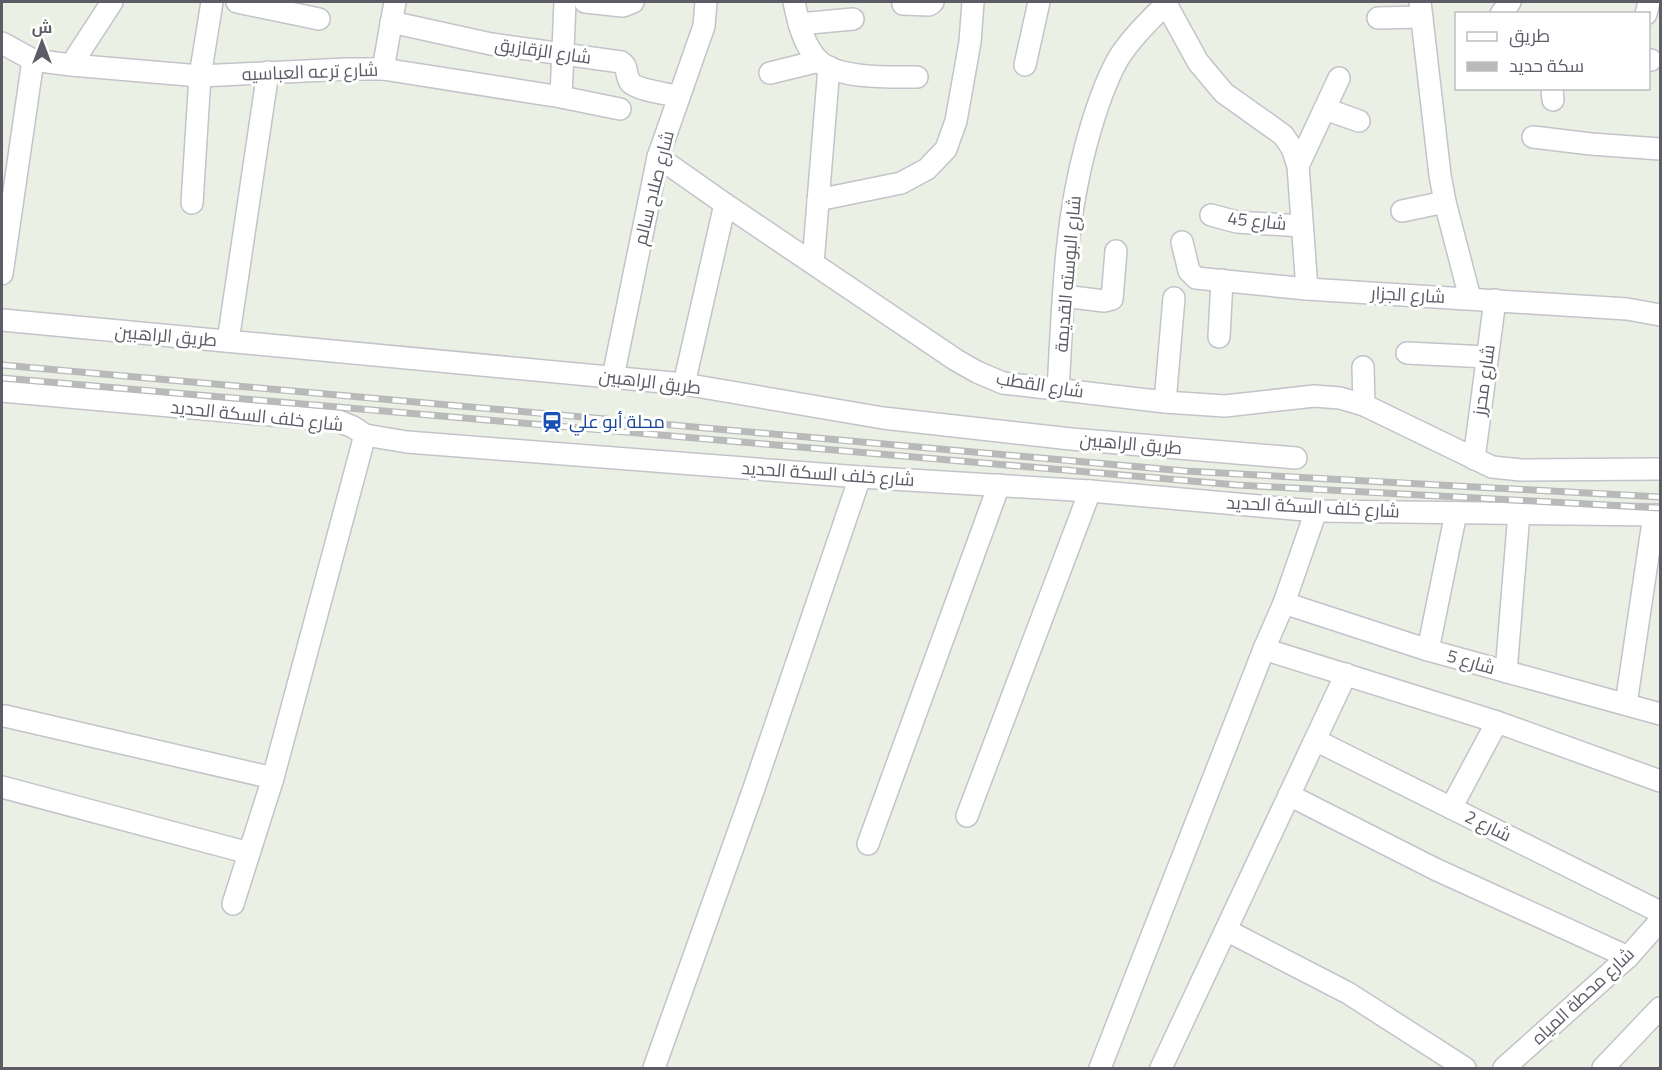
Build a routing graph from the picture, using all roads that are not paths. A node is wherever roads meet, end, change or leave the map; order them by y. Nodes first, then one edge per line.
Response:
1 (112, 2) edge
2 (212, 2) edge
3 (237, 2) edge
4 (395, 2) edge
5 (565, 2) edge
6 (585, 2) edge
7 (633, 2) edge
8 (706, 2) edge
9 (794, 2) edge
10 (933, 2) edge
11 (973, 2) edge
12 (1039, 2) edge
13 (1165, 3) edge
14 (903, 4) dead end
15 (1421, 10) edge
16 (1378, 18) dead end
17 (319, 19) dead end
18 (853, 20) dead end
19 (391, 22) junction
20 (799, 24) junction
21 (2, 43) edge
22 (563, 54) junction
23 (33, 60) junction
24 (824, 64) junction
25 (71, 65) junction
26 (1025, 65) dead end
27 (383, 69) junction
28 (268, 72) junction
29 (770, 73) dead end
30 (200, 75) junction
31 (917, 77) dead end
32 (1339, 78) dead end
33 (561, 97) junction
34 (679, 97) junction
35 (1325, 109) junction
36 (620, 110) dead end
37 (1359, 121) dead end
38 (1533, 136) dead end
39 (1660, 149) edge
40 (658, 157) junction
41 (1298, 166) junction
42 (818, 200) junction
43 (1445, 202) junction
44 (192, 203) dead end
45 (724, 204) junction
46 (1402, 211) dead end
47 (1211, 215) dead end
48 (1302, 226) junction
49 (1182, 242) dead end
50 (1116, 251) dead end
51 (813, 264) junction
52 (2, 274) edge
53 (1222, 280) junction
54 (1307, 289) junction
55 (1064, 296) junction
56 (1174, 298) dead end
57 (1470, 298) junction
58 (1495, 300) junction
59 (1660, 315) edge
60 (2, 320) edge
61 (1219, 337) dead end
62 (228, 341) junction
63 (1407, 354) dead end
64 (1488, 357) junction
65 (1363, 367) dead end
66 (613, 377) junction
67 (684, 384) junction
68 (1058, 390) junction
69 (2, 391) edge
70 (1165, 402) junction
71 (1364, 405) junction
72 (365, 435) junction
73 (1296, 458) dead end
74 (1474, 459) junction
75 (1660, 469) edge
76 (860, 477) junction
77 (999, 485) junction
78 (1090, 491) junction
79 (1316, 511) junction
80 (1456, 513) junction
81 (1519, 513) junction
82 (1657, 515) edge
83 (1284, 603) junction
84 (1264, 649) junction
85 (1428, 650) junction
86 (1506, 672) junction
87 (1346, 674) junction
88 (1626, 704) junction
89 (1660, 714) edge
90 (4, 716) dead end
91 (1497, 722) junction
92 (1315, 740) junction
93 (273, 778) junction
94 (1660, 781) edge
95 (2, 787) edge
96 (1289, 795) junction
97 (1450, 808) junction
98 (967, 816) dead end
99 (868, 844) dead end
100 (249, 853) junction
101 (233, 904) dead end
102 (1660, 912) edge
103 (1660, 921) edge
104 (1226, 930) junction
105 (1628, 957) junction
106 (1660, 1008) edge
107 (1168, 1066) edge
108 (654, 1068) edge
109 (1100, 1068) edge
110 (1465, 1068) edge
111 (1504, 1068) edge
112 (1602, 1068) edge

1 - 25 street
2 - 30 street
3 - 17 street
4 - 19 street
5 - 22 street
6 - 7 street
8 - 34 street, شارع صلاح سالم
9 - 20 street
10 - 14 street
11 - 42 street
12 - 26 street
13 - 41 street
13 - 55 street, شارع البوسته القديمة
15 - 16 street
15 - 43 street
18 - 20 street
19 - 22 street, شارع الزقازيق
19 - 27 street
20 - 24 street
21 - 23 street, شارع ترعه العباسيه
22 - 33 street
22 - 34 street, شارع الزقازيق
23 - 25 street, شارع ترعه العباسيه
23 - 52 street
24 - 29 street
24 - 31 street
24 - 42 street
25 - 30 street, شارع ترعه العباسيه
27 - 28 street, شارع ترعه العباسيه
27 - 33 street, شارع ترعه العباسيه
28 - 30 street, شارع ترعه العباسيه
28 - 62 street
30 - 44 street
32 - 35 street
33 - 36 street, شارع ترعه العباسيه
34 - 40 street, شارع صلاح سالم
35 - 37 street
35 - 41 street
38 - 39 street
40 - 45 street, شارع القطب
40 - 66 street, شارع صلاح سالم
41 - 48 street
42 - 51 street
43 - 46 street
43 - 57 street
45 - 51 street, شارع القطب
45 - 67 street
47 - 48 street, شارع 45
48 - 54 street
49 - 53 street, شارع الجزار
50 - 55 street
51 - 68 street, شارع القطب
53 - 54 street, شارع الجزار
53 - 61 street
54 - 57 street, شارع الجزار
55 - 68 street, شارع البوسته القديمة
56 - 70 street
57 - 58 street, شارع الجزار
58 - 59 street, شارع الجزار
58 - 64 street, شارع محرز
60 - 62 street, طريق الراهبين
62 - 66 street, طريق الراهبين
63 - 64 street
64 - 74 street, شارع محرز
65 - 71 street
66 - 67 street, طريق الراهبين
67 - 73 street, طريق الراهبين
68 - 70 street, شارع القطب
69 - 72 street, شارع خلف السكة الحديد
70 - 71 street, شارع القطب
71 - 74 street, شارع القطب
72 - 76 street, شارع خلف السكة الحديد
72 - 93 street
74 - 75 street
76 - 77 street, شارع خلف السكة الحديد
76 - 108 street
77 - 78 street, شارع خلف السكة الحديد
77 - 99 street
78 - 79 street, شارع خلف السكة الحديد
78 - 98 street
79 - 80 street, شارع خلف السكة الحديد
79 - 83 street
80 - 81 street, شارع خلف السكة الحديد
80 - 85 street
81 - 82 street, شارع خلف السكة الحديد
81 - 86 street
82 - 88 street
83 - 84 street
83 - 85 street, شارع 5
84 - 87 street
84 - 109 street
85 - 86 street, شارع 5
86 - 88 street, شارع 5
87 - 91 street
87 - 92 street
88 - 89 street, شارع 5
90 - 93 street
91 - 94 street
91 - 97 street
92 - 96 street
92 - 97 street, شارع 2
93 - 100 street
95 - 100 street
96 - 104 street
96 - 105 street
97 - 102 street, شارع 2
100 - 101 street
103 - 105 street, شارع محطة المياه
104 - 107 street
104 - 110 street
105 - 111 street, شارع محطة المياه
106 - 112 street

